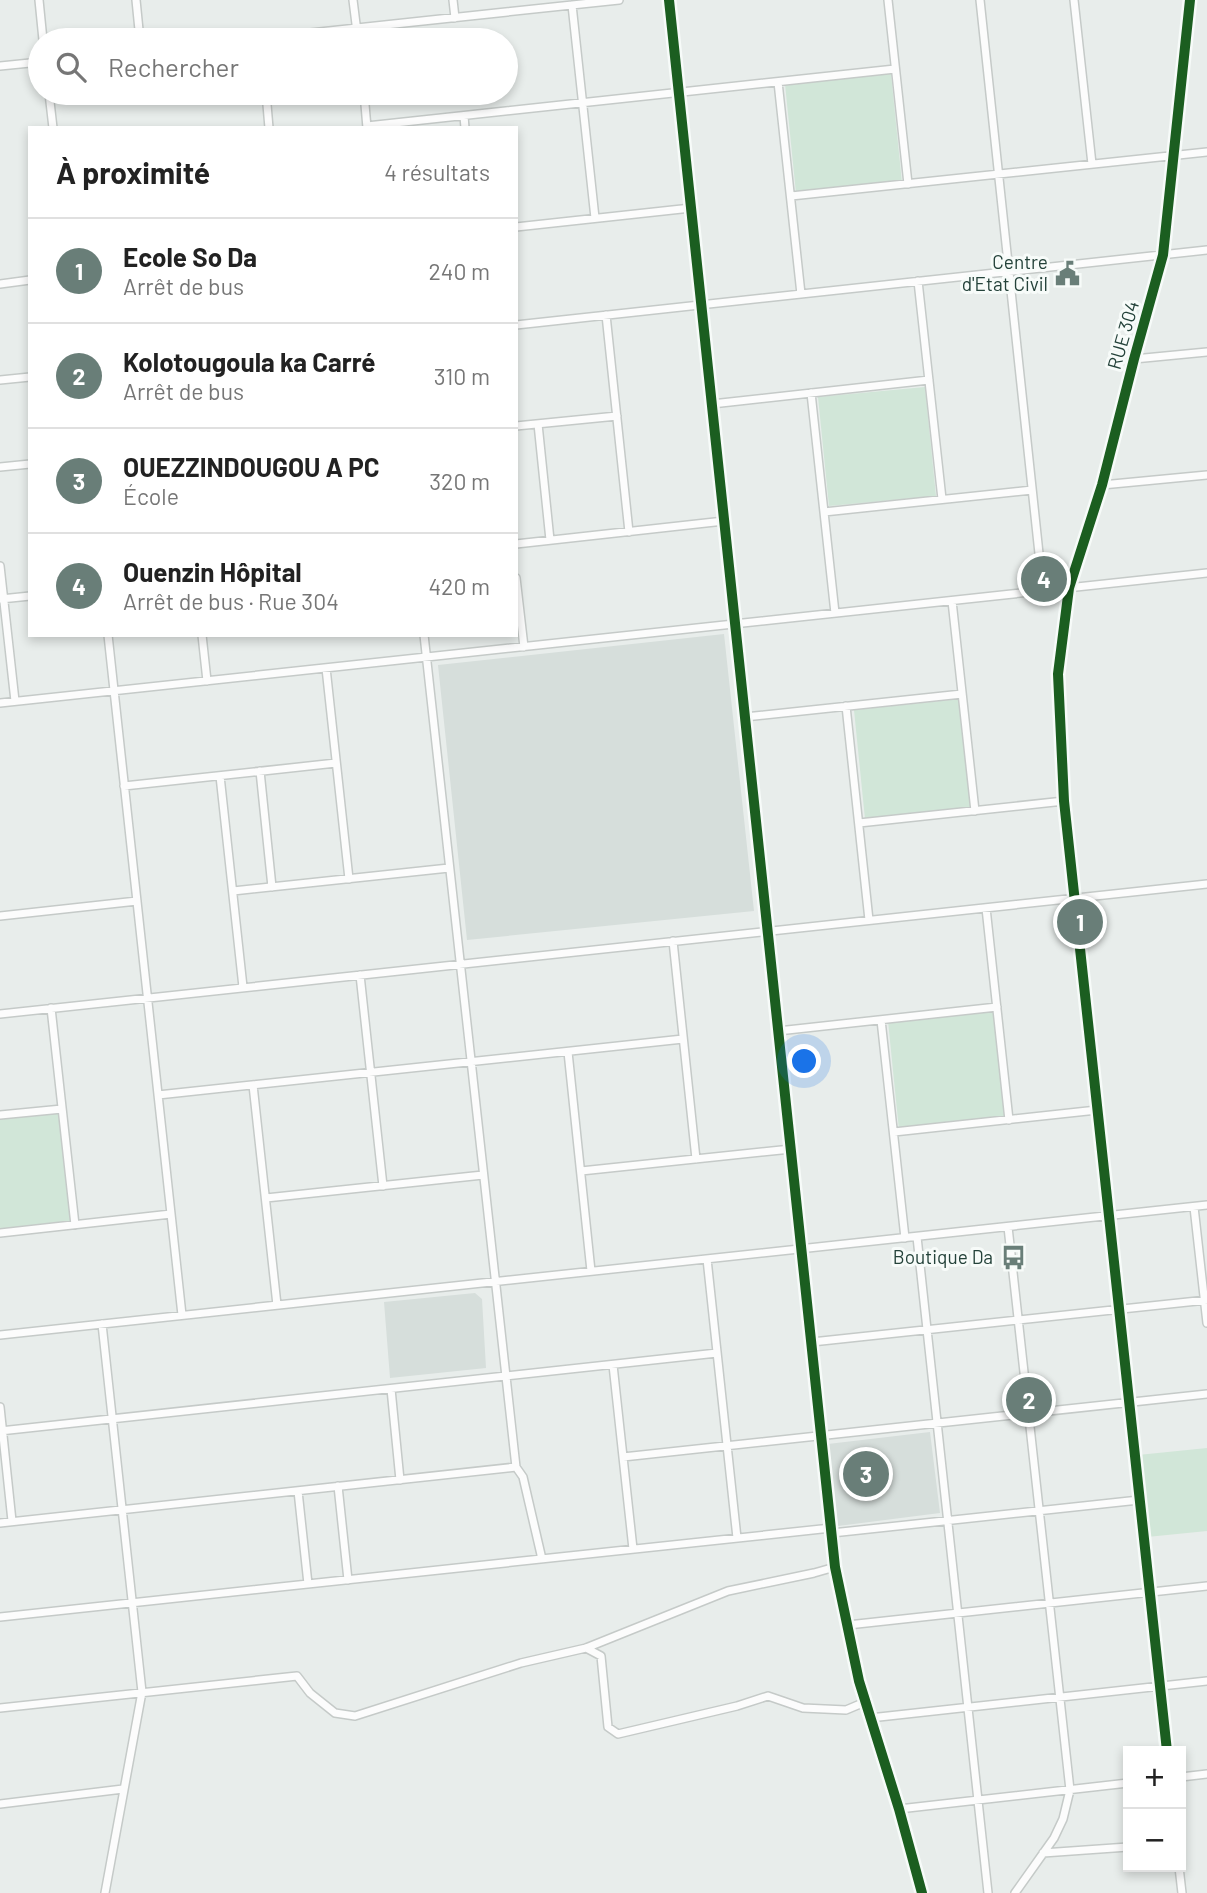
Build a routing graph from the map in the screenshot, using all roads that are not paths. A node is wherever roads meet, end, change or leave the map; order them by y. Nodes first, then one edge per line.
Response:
1 (39, 0) edge
2 (136, 0) edge
3 (353, 0) edge
4 (453, 0) edge
5 (619, 0) edge
6 (669, 0) edge
7 (888, 0) edge
8 (980, 0) edge
9 (1074, 0) edge
10 (1190, 0) edge
11 (572, 5) junction
12 (455, 18) junction
13 (42, 28) edge
14 (139, 28) edge
15 (356, 28) joint
16 (28, 63) edge
17 (0, 66) edge
18 (895, 69) junction
19 (778, 82) junction
20 (679, 93) junction
21 (583, 103) junction
22 (50, 105) edge
23 (266, 105) edge
24 (365, 105) edge
25 (464, 116) junction
26 (53, 126) edge
27 (269, 126) edge
28 (367, 126) edge
29 (376, 126) edge
30 (465, 126) edge
31 (1207, 152) edge
32 (1174, 155) junction
33 (1092, 164) junction
34 (999, 174) junction
35 (908, 184) junction
36 (790, 196) junction
37 (691, 208) junction
38 (595, 218) junction
39 (518, 227) edge
40 (1207, 250) edge
41 (1163, 255) junction
42 (1009, 272) junction
43 (28, 281) edge
44 (918, 281) junction
45 (0, 284) edge
46 (801, 294) junction
47 (701, 305) junction
48 (606, 315) junction
49 (518, 324) edge
50 (1207, 352) edge
51 (1133, 359) junction
52 (28, 377) edge
53 (0, 380) edge
54 (929, 380) junction
55 (811, 393) junction
56 (712, 404) junction
57 (617, 416) junction
58 (538, 424) junction
59 (518, 426) edge
60 (28, 464) edge
61 (0, 467) edge
62 (1207, 475) edge
63 (1101, 485) junction
64 (1032, 490) junction
65 (942, 499) junction
66 (824, 512) junction
67 (724, 522) junction
68 (629, 532) junction
69 (550, 540) junction
70 (518, 544) edge
71 (0, 566) edge
72 (1207, 573) edge
73 (1069, 588) junction
74 (1043, 591) junction
75 (518, 595) edge
76 (28, 596) edge
77 (2, 599) edge
78 (952, 601) junction
79 (835, 614) junction
80 (735, 624) junction
81 (108, 637) edge
82 (202, 637) edge
83 (424, 637) edge
84 (524, 647) junction
85 (426, 657) junction
86 (326, 668) junction
87 (207, 681) junction
88 (114, 691) junction
89 (962, 694) junction
90 (15, 701) junction
91 (0, 703) edge
92 (846, 706) junction
93 (745, 717) junction
94 (336, 763) junction
95 (260, 771) junction
96 (220, 776) junction
97 (124, 786) junction
98 (1064, 801) junction
99 (975, 811) junction
100 (859, 823) junction
101 (449, 868) junction
102 (349, 879) junction
103 (1207, 884) edge
104 (272, 887) junction
105 (233, 891) junction
106 (1074, 898) junction
107 (137, 901) junction
108 (986, 908) junction
109 (0, 916) edge
110 (869, 920) junction
111 (768, 931) junction
112 (673, 941) junction
113 (460, 964) junction
114 (360, 975) junction
115 (243, 988) junction
116 (147, 998) junction
117 (997, 1007) junction
118 (51, 1008) junction
119 (0, 1014) edge
120 (881, 1020) junction
121 (778, 1031) junction
122 (684, 1039) junction
123 (568, 1052) junction
124 (471, 1062) junction
125 (370, 1073) junction
126 (253, 1085) junction
127 (158, 1096) junction
128 (62, 1109) junction
129 (1097, 1110) junction
130 (0, 1115) edge
131 (1009, 1120) junction
132 (894, 1132) junction
133 (791, 1149) junction
134 (696, 1159) junction
135 (581, 1171) junction
136 (483, 1175) junction
137 (383, 1186) junction
138 (266, 1198) junction
139 (1207, 1205) edge
140 (1194, 1207) junction
141 (171, 1214) junction
142 (1109, 1216) junction
143 (75, 1225) junction
144 (1008, 1227) junction
145 (0, 1233) edge
146 (917, 1237) junction
147 (905, 1238) junction
148 (802, 1249) junction
149 (707, 1259) junction
150 (592, 1271) junction
151 (495, 1282) junction
152 (1206, 1300) edge
153 (277, 1305) junction
154 (1119, 1309) junction
155 (182, 1315) junction
156 (1018, 1320) junction
157 (1207, 1323) edge
158 (102, 1324) junction
159 (927, 1330) junction
160 (0, 1335) edge
161 (812, 1342) junction
162 (717, 1353) junction
163 (613, 1365) junction
164 (506, 1376) junction
165 (391, 1389) junction
166 (1207, 1394) edge
167 (1129, 1403) junction
168 (0, 1407) edge
169 (1029, 1413) junction
170 (112, 1419) junction
171 (937, 1423) junction
172 (1, 1430) edge
173 (821, 1436) junction
174 (727, 1446) junction
175 (623, 1457) junction
176 (516, 1467) junction
177 (400, 1480) junction
178 (338, 1486) junction
179 (298, 1491) junction
180 (1139, 1500) junction
181 (122, 1510) junction
182 (1040, 1511) junction
183 (948, 1520) junction
184 (12, 1521) junction
185 (0, 1523) edge
186 (832, 1530) junction
187 (737, 1538) junction
188 (633, 1549) junction
189 (542, 1559) junction
190 (835, 1567) junction
191 (348, 1580) junction
192 (308, 1584) junction
193 (1207, 1586) edge
194 (1150, 1592) junction
195 (132, 1603) junction
196 (1050, 1603) junction
197 (958, 1613) junction
198 (0, 1617) edge
199 (848, 1625) junction
200 (586, 1648) junction
201 (1207, 1681) edge
202 (1160, 1686) junction
203 (142, 1692) junction
204 (1060, 1697) junction
205 (866, 1702) junction
206 (968, 1707) junction
207 (0, 1708) edge
208 (870, 1717) junction
209 (1166, 1746) edge
210 (1207, 1774) edge
211 (1186, 1776) edge
212 (1123, 1784) edge
213 (123, 1789) junction
214 (1070, 1790) junction
215 (978, 1800) junction
216 (0, 1804) edge
217 (899, 1810) junction
218 (1123, 1847) edge
219 (1043, 1853) junction
220 (1180, 1872) edge
221 (105, 1893) edge
222 (922, 1893) edge
223 (988, 1893) edge
224 (1015, 1893) edge
225 (1182, 1893) edge

1 - 13 street
2 - 14 street
3 - 15 street
4 - 12 street
5 - 11 street
6 - 20 street
7 - 18 street
8 - 34 street
9 - 33 street
10 - 32 street, RUE 304
11 - 12 street
11 - 21 street
12 - 15 street
16 - 17 street
18 - 19 street
18 - 35 street
19 - 20 street
19 - 36 street
20 - 21 street
20 - 37 street
21 - 25 street
21 - 38 street
22 - 26 street
23 - 27 street
24 - 28 street
25 - 29 street
25 - 30 street
31 - 32 street
32 - 33 street
32 - 41 street, RUE 304
33 - 34 street
34 - 35 street
34 - 42 street
35 - 36 street
36 - 46 street
37 - 38 street
37 - 47 street
38 - 39 street
40 - 41 street
41 - 42 street
41 - 51 street, RUE 304
42 - 44 street
42 - 64 street
43 - 45 street
44 - 46 street
44 - 54 street
46 - 47 street
47 - 48 street
47 - 56 street
48 - 49 street
48 - 57 street
50 - 51 street
51 - 63 street, RUE 304
52 - 53 street
54 - 55 street
54 - 65 street
55 - 56 street
55 - 66 street
56 - 67 street
57 - 58 street
57 - 68 street
58 - 59 street
58 - 69 street
60 - 61 street
62 - 63 street
63 - 73 street, RUE 304
64 - 65 street
64 - 74 street
65 - 66 street
66 - 79 street
67 - 68 street
67 - 80 street
68 - 69 street
69 - 70 street
71 - 77 street
72 - 73 street
73 - 74 street
73 - 98 street, RUE 304
74 - 78 street
75 - 84 street
76 - 77 street
77 - 90 street
78 - 79 street
78 - 89 street
79 - 80 street
80 - 84 street
80 - 93 street
81 - 88 street
82 - 87 street
83 - 85 street
84 - 85 street
85 - 86 street
85 - 101 street
86 - 87 street
86 - 94 street
87 - 88 street
88 - 90 street
88 - 97 street
89 - 92 street
89 - 99 street
90 - 91 street
92 - 93 street
92 - 100 street
93 - 111 street
94 - 95 street
94 - 102 street
95 - 96 street
95 - 104 street
96 - 97 street
96 - 105 street
97 - 107 street
98 - 99 street
98 - 106 street, RUE 304
99 - 100 street
100 - 110 street
101 - 102 street
101 - 113 street
102 - 104 street
103 - 106 street
104 - 105 street
105 - 115 street
106 - 108 street
106 - 129 street, RUE 304
107 - 109 street
107 - 116 street
108 - 110 street
108 - 117 street
110 - 111 street
111 - 112 street
111 - 121 street
112 - 113 street
112 - 122 street
113 - 114 street
113 - 124 street
114 - 115 street
114 - 125 street
115 - 116 street
116 - 118 street
116 - 127 street
117 - 120 street
117 - 131 street
118 - 119 street
118 - 128 street
120 - 121 street
120 - 132 street
121 - 133 street
122 - 123 street
122 - 134 street
123 - 124 street
123 - 135 street
124 - 125 street
124 - 136 street
125 - 126 street
125 - 137 street
126 - 127 street
126 - 138 street
127 - 141 street
128 - 130 street
128 - 143 street
129 - 131 street
129 - 142 street, RUE 304
131 - 132 street
132 - 147 street
133 - 134 street
133 - 148 street
134 - 135 street
135 - 150 street
136 - 137 street
136 - 151 street
137 - 138 street
138 - 153 street
139 - 140 street
140 - 142 street
140 - 152 street
141 - 143 street
141 - 155 street
142 - 144 street
142 - 154 street, RUE 304
143 - 145 street
144 - 146 street
144 - 156 street
146 - 147 street
146 - 159 street
147 - 148 street
148 - 149 street
148 - 161 street
149 - 150 street
149 - 162 street
150 - 151 street
151 - 153 street
151 - 164 street
152 - 154 street
152 - 157 street
153 - 155 street
154 - 156 street
154 - 167 street, RUE 304
155 - 158 street
156 - 159 street
156 - 169 street
158 - 160 street
158 - 170 street
159 - 161 street
159 - 171 street
161 - 173 street
162 - 163 street
162 - 174 street
163 - 164 street
163 - 175 street
164 - 165 street
164 - 176 street
165 - 170 street
165 - 177 street
166 - 167 street
167 - 169 street
167 - 180 street, RUE 304
168 - 172 street
169 - 171 street
169 - 182 street
170 - 172 street
170 - 181 street
171 - 173 street
171 - 183 street
172 - 184 street
173 - 174 street
173 - 186 street
174 - 175 street
174 - 187 street
175 - 188 street
176 - 177 street
176 - 189 street
177 - 178 street
178 - 179 street
178 - 191 street
179 - 181 street
179 - 192 street
180 - 182 street
180 - 194 street, RUE 304
181 - 184 street
181 - 195 street
182 - 183 street
182 - 196 street
183 - 186 street
183 - 197 street
184 - 185 street
186 - 187 street
186 - 190 street
187 - 188 street
188 - 189 street
189 - 191 street
190 - 199 street
190 - 200 street
191 - 192 street
192 - 195 street
193 - 194 street
194 - 196 street
194 - 202 street, RUE 304
195 - 198 street
195 - 203 street
196 - 197 street
196 - 204 street
197 - 199 street
197 - 206 street
199 - 205 street
200 - 203 street
200 - 205 street
201 - 202 street
202 - 204 street
202 - 209 street, RUE 304
203 - 207 street
203 - 213 street
204 - 206 street
204 - 214 street
205 - 208 street
206 - 208 street
206 - 215 street
208 - 217 street
210 - 211 street
212 - 214 street
213 - 216 street
213 - 221 street
214 - 215 street
214 - 219 street
215 - 217 street
215 - 223 street
217 - 222 street
218 - 219 street
219 - 224 street
220 - 225 street

